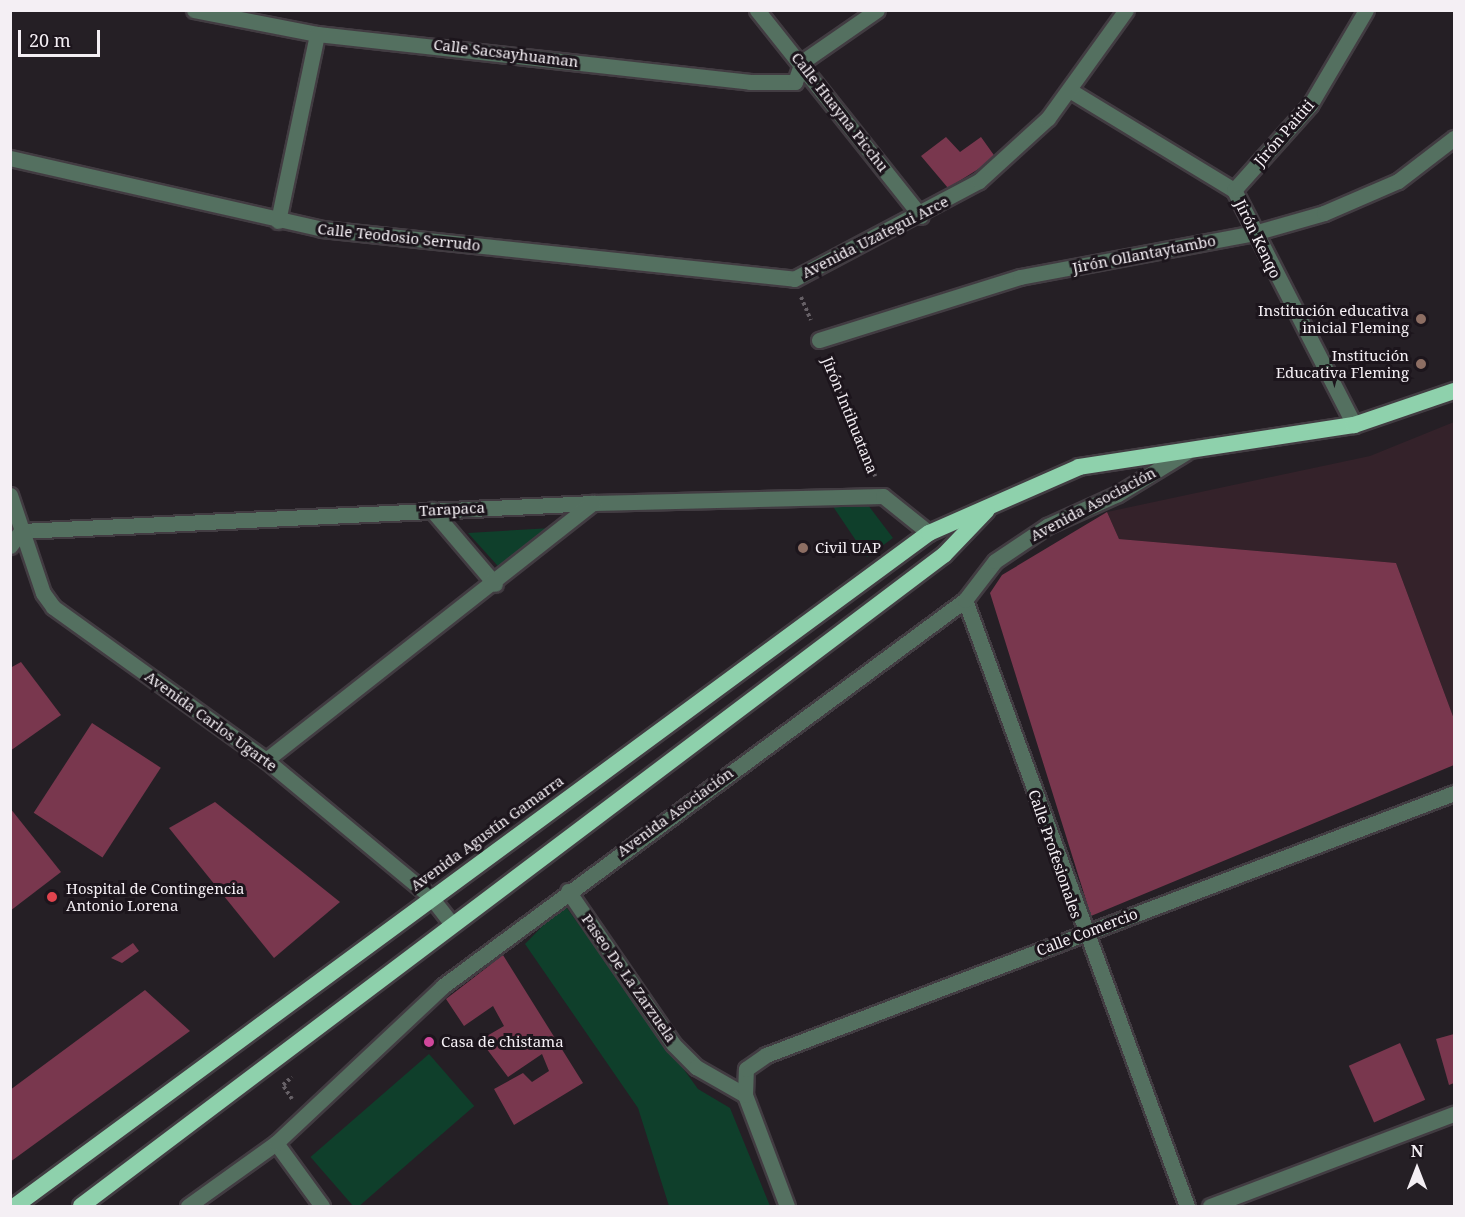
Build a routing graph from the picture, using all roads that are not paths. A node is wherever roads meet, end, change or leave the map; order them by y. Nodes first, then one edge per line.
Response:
1 (194, 10) edge
2 (757, 10) edge
3 (878, 10) edge
4 (1126, 10) edge
5 (1366, 10) edge
6 (317, 34) junction
7 (802, 62) junction
8 (1071, 91) junction
9 (1455, 138) edge
10 (10, 158) edge
11 (1234, 190) junction
12 (921, 216) junction
13 (278, 221) junction
14 (1254, 232) junction
15 (794, 279) joint
16 (819, 340) road end
17 (1455, 391) edge
18 (1354, 425) junction
19 (1185, 453) junction
20 (10, 495) edge
21 (593, 503) junction
22 (992, 506) junction
23 (432, 510) junction
24 (21, 531) junction
25 (929, 533) junction
26 (10, 546) edge
27 (495, 584) junction
28 (965, 600) junction
29 (266, 760) junction
30 (1455, 793) edge
31 (568, 891) junction
32 (430, 896) junction
33 (452, 924) junction
34 (1083, 934) junction
35 (745, 1095) junction
36 (1455, 1114) edge
37 (276, 1143) junction
38 (15, 1206) edge
39 (81, 1206) edge
40 (188, 1206) edge
41 (322, 1206) edge
42 (787, 1206) edge
43 (1187, 1206) edge
44 (1210, 1206) edge

1 - 6 street, Calle Sacsayhuaman
2 - 7 street, Calle Huayna Picchu
3 - 7 street
4 - 8 street, Avenida Uzategui Arce
5 - 11 street, Jirón Paititi
6 - 7 street, Calle Sacsayhuaman
6 - 13 street
7 - 12 street, Calle Huayna Picchu
8 - 11 street, Jirón Kenqo
8 - 12 street, Avenida Uzategui Arce
9 - 14 street, Jirón Ollantaytambo
10 - 13 street, Calle Teodosio Serrudo
11 - 14 street, Jirón Kenqo
12 - 15 street, Avenida Uzategui Arce
13 - 15 street, Calle Teodosio Serrudo
14 - 16 street, Jirón Ollantaytambo
14 - 18 street, Jirón Kenqo
17 - 18 highway, Avenida Agustín Gamarra
18 - 19 highway, Avenida Agustín Gamarra
19 - 22 highway, Avenida Agustín Gamarra
19 - 28 street, Avenida Asociación
20 - 24 street, Avenida Carlos Ugarte
21 - 23 street, Tarapaca
21 - 25 street, Tarapaca
21 - 27 street
22 - 25 highway, Avenida Agustín Gamarra
22 - 33 highway, Avenida Agustín Gamarra
23 - 24 street, Tarapaca
23 - 27 street
24 - 26 street
24 - 29 street, Avenida Carlos Ugarte
25 - 32 highway, Avenida Agustín Gamarra
27 - 29 street
28 - 31 street, Avenida Asociación
28 - 34 street, Calle Profesionales
29 - 32 street, Avenida Carlos Ugarte
30 - 34 street, Calle Comercio
31 - 35 street, Paseo De La Zarzuela
31 - 37 street, Avenida Asociación
32 - 33 street, Avenida Carlos Ugarte
32 - 38 highway, Avenida Agustín Gamarra
33 - 39 highway, Avenida Agustín Gamarra
34 - 35 street, Calle Comercio
34 - 43 street, Calle Profesionales
35 - 42 street
36 - 44 street
37 - 40 street, Avenida Asociación
37 - 41 street

